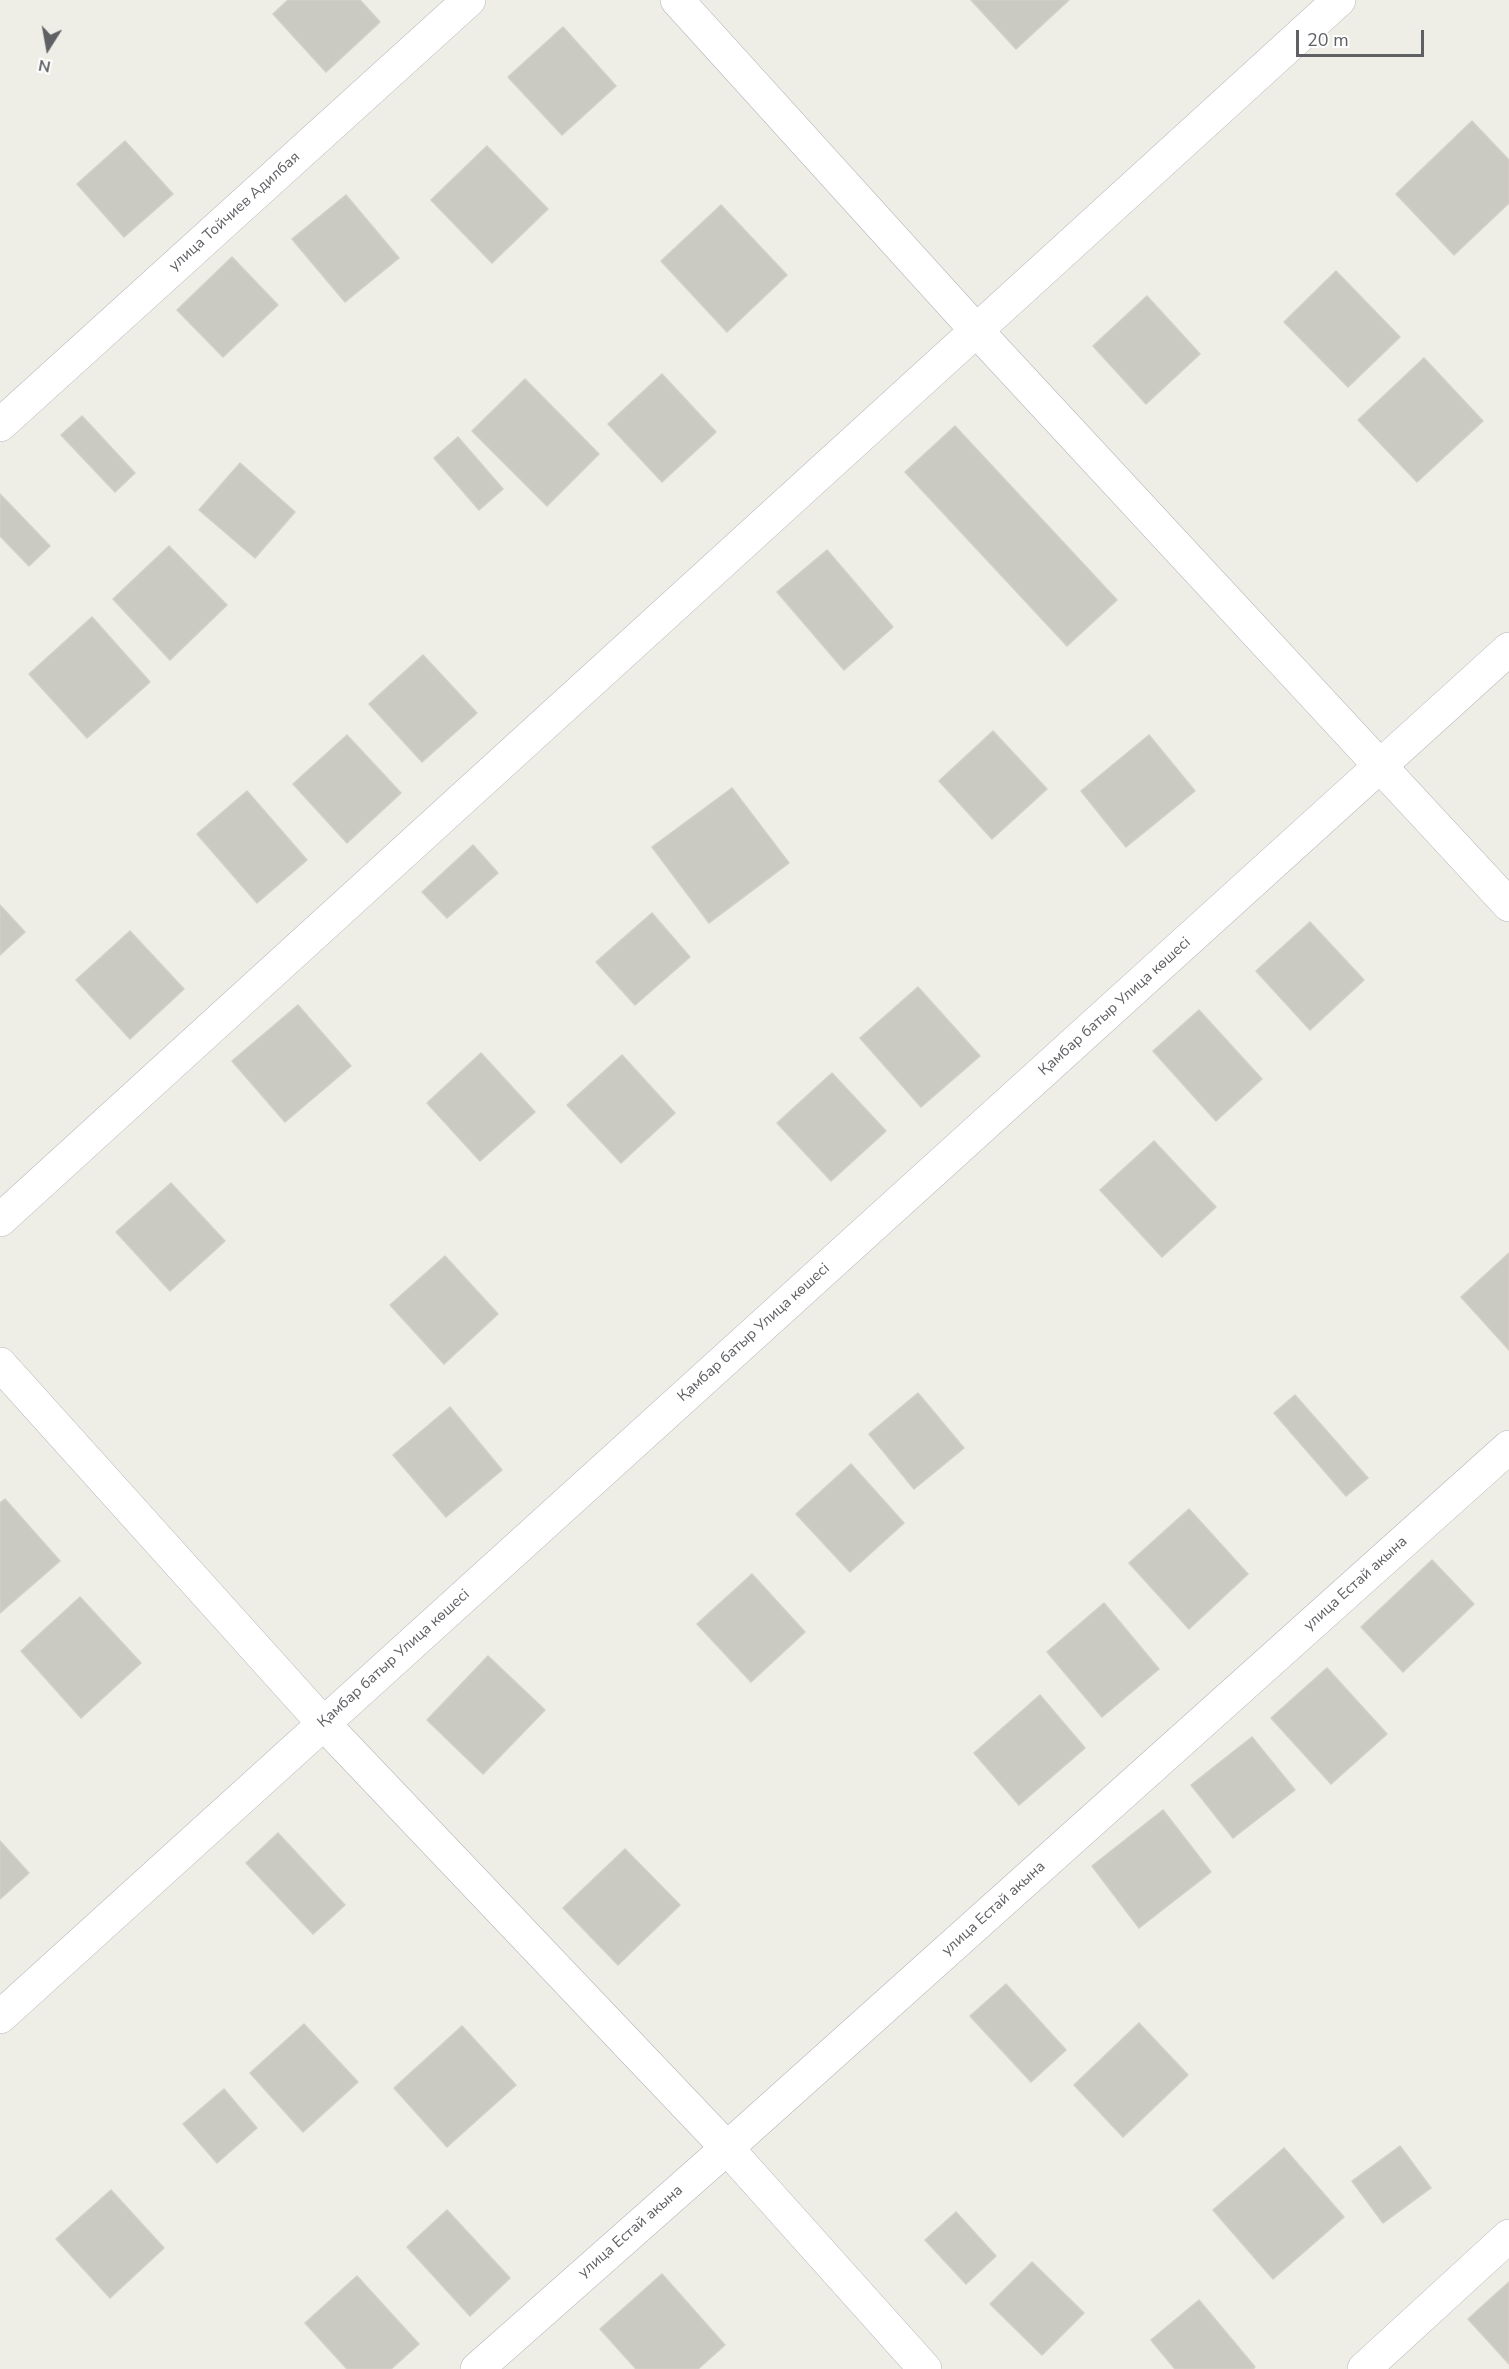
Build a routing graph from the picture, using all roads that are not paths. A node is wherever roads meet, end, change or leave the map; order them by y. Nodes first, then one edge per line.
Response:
1 (469, 0) edge
2 (677, 0) edge
3 (1339, 0) edge
4 (976, 330) junction
5 (0, 425) edge
6 (1509, 649) edge
7 (1380, 767) junction
8 (1509, 905) edge
9 (0, 1220) edge
10 (0, 1364) edge
11 (1509, 1447) edge
12 (323, 1723) junction
13 (0, 2018) edge
14 (727, 2148) junction
15 (1509, 2236) edge
16 (477, 2369) edge
17 (925, 2369) edge
18 (1364, 2369) edge

1 - 5 street, улица Тойчиев Адилбая
2 - 4 street
3 - 4 street
4 - 7 street
4 - 9 street
6 - 7 street, Қамбар батыр Улица көшесі
7 - 8 street
7 - 12 street, Қамбар батыр Улица көшесі
10 - 12 street
11 - 14 street, улица Естай акына
12 - 13 street, Қамбар батыр Улица көшесі
12 - 14 street
14 - 16 street, улица Естай акына
14 - 17 street
15 - 18 street

